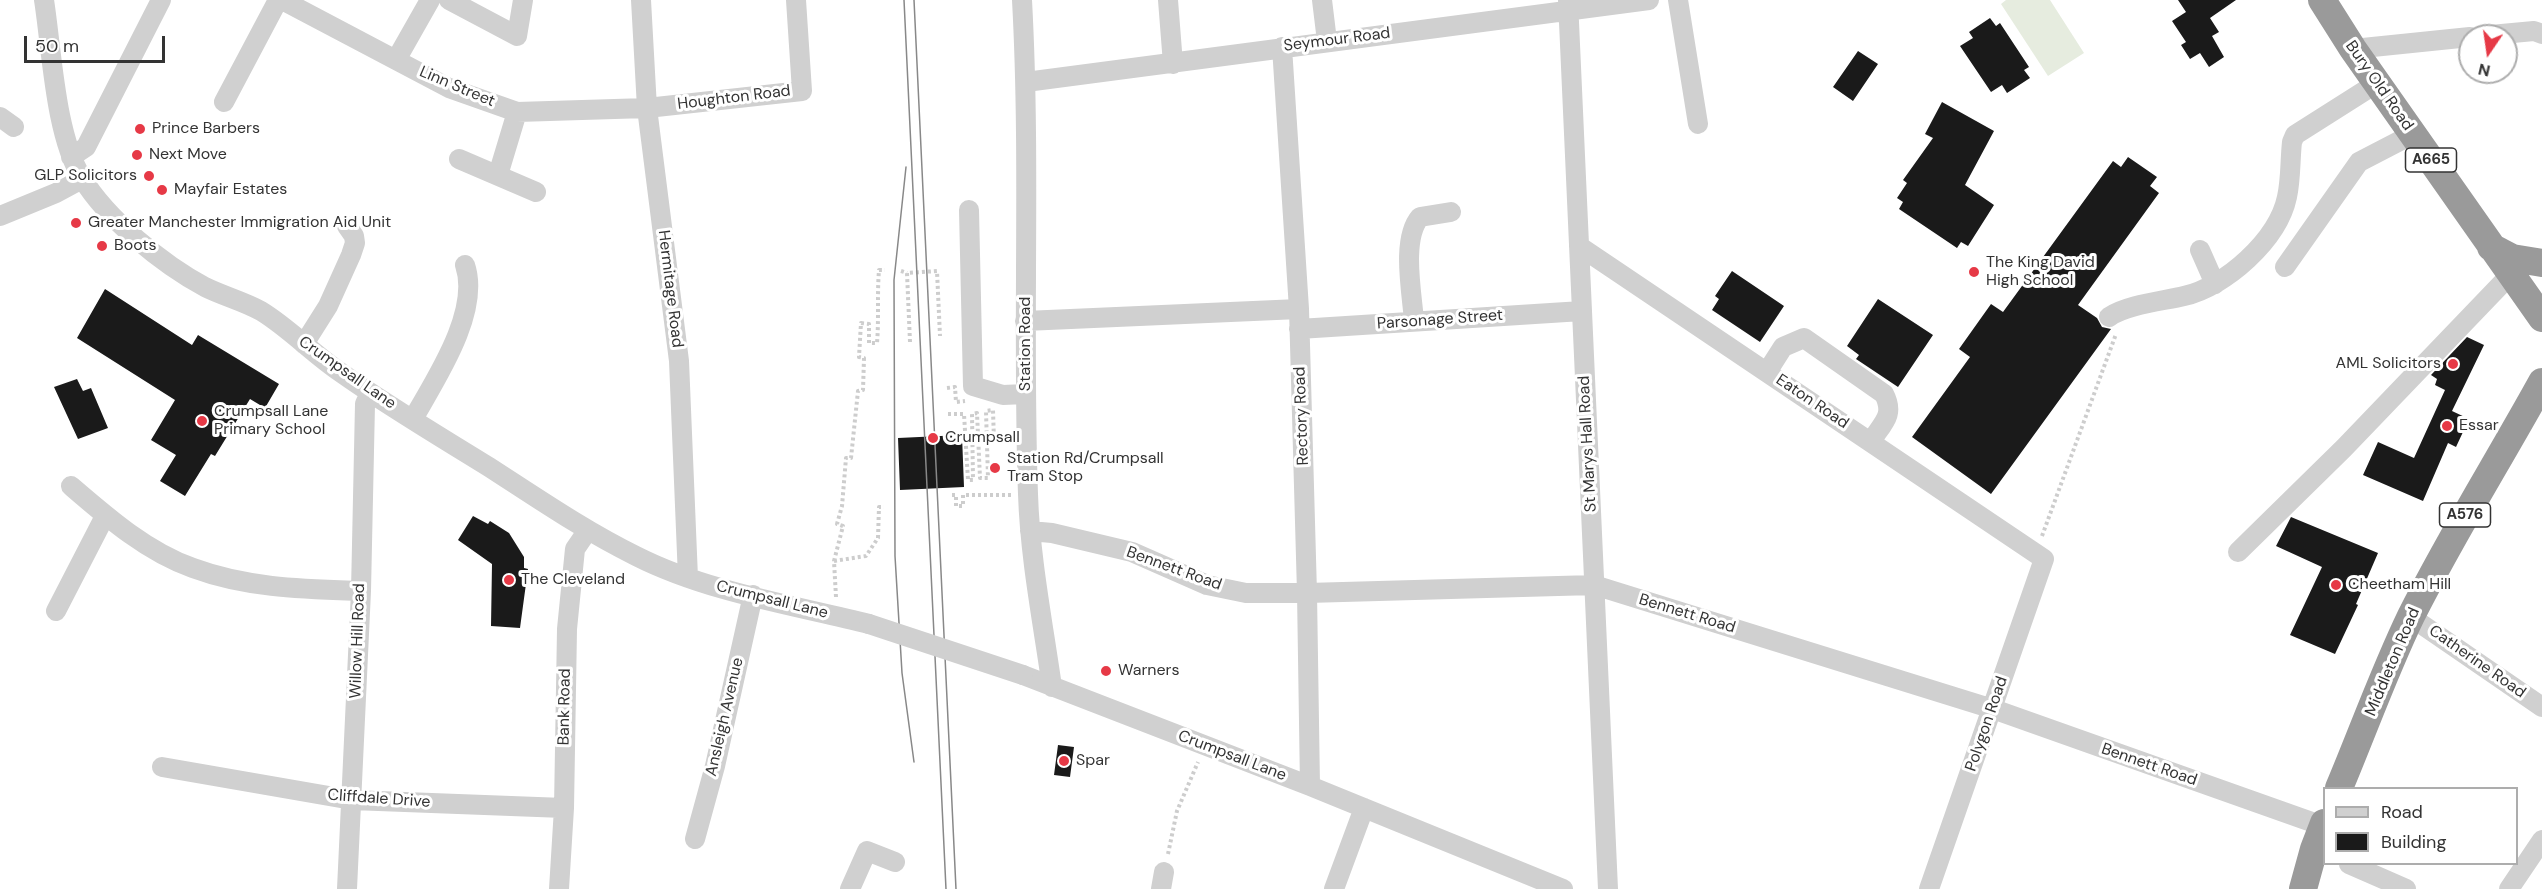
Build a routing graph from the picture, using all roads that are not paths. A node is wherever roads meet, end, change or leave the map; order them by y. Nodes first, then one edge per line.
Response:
1 (44, 0) edge
2 (161, 0) edge
3 (278, 0) edge
4 (282, 0) edge
5 (430, 0) edge
6 (449, 0) edge
7 (523, 0) edge
8 (641, 0) edge
9 (796, 0) edge
10 (1022, 0) edge
11 (1168, 0) edge
12 (1322, 0) edge
13 (1649, 0) edge
14 (1678, 0) edge
15 (2322, 0) edge
16 (1568, 5) edge
17 (2539, 30) edge
18 (2518, 32) edge
19 (2458, 38) edge
20 (1327, 41) junction
21 (1282, 47) junction
22 (2353, 49) junction
23 (396, 60) junction
24 (1173, 64) junction
25 (1026, 82) junction
26 (2377, 83) junction
27 (224, 102) dead end
28 (647, 108) junction
29 (517, 112) junction
30 (1698, 124) dead end
31 (2413, 134) junction
32 (71, 157) junction
33 (459, 159) dead end
34 (498, 175) junction
35 (82, 178) junction
36 (536, 192) dead end
37 (969, 210) dead end
38 (1451, 212) dead end
39 (0, 216) edge
40 (347, 226) dead end
41 (1579, 246) junction
42 (2491, 247) junction
43 (2200, 250) dead end
44 (2542, 263) edge
45 (465, 265) dead end
46 (2284, 267) dead end
47 (2511, 274) junction
48 (2215, 284) junction
49 (1299, 309) junction
50 (1582, 310) junction
51 (2542, 318) edge
52 (1025, 321) junction
53 (1414, 321) junction
54 (2116, 323) road end
55 (1299, 329) junction
56 (304, 344) junction
57 (1767, 372) junction
58 (2542, 382) edge
59 (370, 393) junction
60 (1026, 394) junction
61 (413, 419) junction
62 (1871, 441) junction
63 (71, 486) dead end
64 (105, 516) junction
65 (588, 530) junction
66 (1030, 531) junction
67 (2238, 552) dead end
68 (2040, 556) joint
69 (688, 578) junction
70 (1594, 585) junction
71 (361, 591) junction
72 (1307, 593) junction
73 (753, 595) junction
74 (57, 610) dead end
75 (2411, 618) junction
76 (1052, 687) junction
77 (2541, 704) edge
78 (1993, 710) junction
79 (162, 767) dead end
80 (1310, 786) junction
81 (2340, 787) edge
82 (352, 800) junction
83 (564, 808) junction
84 (1364, 808) junction
85 (2322, 838) edge
86 (695, 839) dead end
87 (2542, 840) edge
88 (895, 862) dead end
89 (2351, 865) edge
90 (347, 889) edge
91 (559, 889) edge
92 (850, 889) edge
93 (1334, 889) edge
94 (1563, 889) edge
95 (1608, 889) edge
96 (1929, 889) edge
97 (2303, 889) edge
98 (2406, 889) edge
99 (2509, 889) edge

1 - 32 street, Crumpsall Lane
2 - 32 street
3 - 27 street
4 - 23 street, Linn Street
5 - 23 street
6 - 7 street
8 - 28 street, Hermitage Road
9 - 28 street, Houghton Road
10 - 25 street, Station Road
11 - 24 street
12 - 20 street
13 - 16 street, Seymour Road
14 - 30 street
15 - 22 highway, Bury Old Road / A665
16 - 20 street, Seymour Road
16 - 41 street, St Marys Hall Road
17 - 18 street
19 - 22 street
20 - 21 street, Seymour Road
21 - 24 street, Seymour Road
21 - 49 street, Rectory Road
22 - 26 highway, Bury Old Road / A665
23 - 29 street, Linn Street
24 - 25 street, Seymour Road
25 - 52 street, Station Road
26 - 31 highway, Bury Old Road / A665
26 - 48 street
28 - 29 street, Linn Street
28 - 69 street, Hermitage Road
29 - 34 street
31 - 42 highway, Bury Old Road / A665
31 - 46 street
32 - 35 street, Crumpsall Lane
33 - 34 street
34 - 36 street
35 - 39 street
35 - 56 street, Crumpsall Lane
37 - 60 street
38 - 53 street
40 - 56 street
41 - 50 street, St Marys Hall Road
41 - 57 street, Eaton Road
42 - 44 highway
42 - 47 highway, Bury Old Road / A665
43 - 48 street
45 - 61 street
47 - 51 highway, Bury Old Road / A665
47 - 67 street
48 - 54 street
49 - 52 street
49 - 55 street, Rectory Road
50 - 53 street, Parsonage Street
50 - 70 street, St Marys Hall Road
52 - 60 street, Station Road
53 - 55 street, Parsonage Street
55 - 72 street, Rectory Road
56 - 59 street, Crumpsall Lane
57 - 62 street, Eaton Road
57 - 62 street
58 - 75 highway, Middleton Road / A576
59 - 61 street, Crumpsall Lane
59 - 71 street, Willow Hill Road
60 - 66 street, Station Road
61 - 65 street, Crumpsall Lane
62 - 68 street, Eaton Road
63 - 64 street
64 - 71 street
64 - 74 street
65 - 69 street, Crumpsall Lane
65 - 83 street, Bank Road
66 - 72 street, Bennett Road
66 - 76 street, Station Road
68 - 78 street, Polygon Road
69 - 73 street, Crumpsall Lane
70 - 72 street, Bennett Road
70 - 78 street, Bennett Road
70 - 95 street, St Marys Hall Road
71 - 82 street, Willow Hill Road
72 - 80 street, Rectory Road
73 - 76 street, Crumpsall Lane, bridge
73 - 86 street, Ansleigh Avenue
75 - 77 street, Catherine Road
75 - 81 highway, Middleton Road / A576
76 - 80 street, Crumpsall Lane
78 - 85 street, Bennett Road
78 - 96 street, Polygon Road
79 - 82 street, Cliffdale Drive
80 - 84 street, Crumpsall Lane
82 - 83 street, Cliffdale Drive
82 - 90 street, Willow Hill Road
83 - 91 street, Bank Road
84 - 93 street
84 - 94 street, Crumpsall Lane
85 - 97 highway
87 - 99 street
88 - 92 street
89 - 98 street

